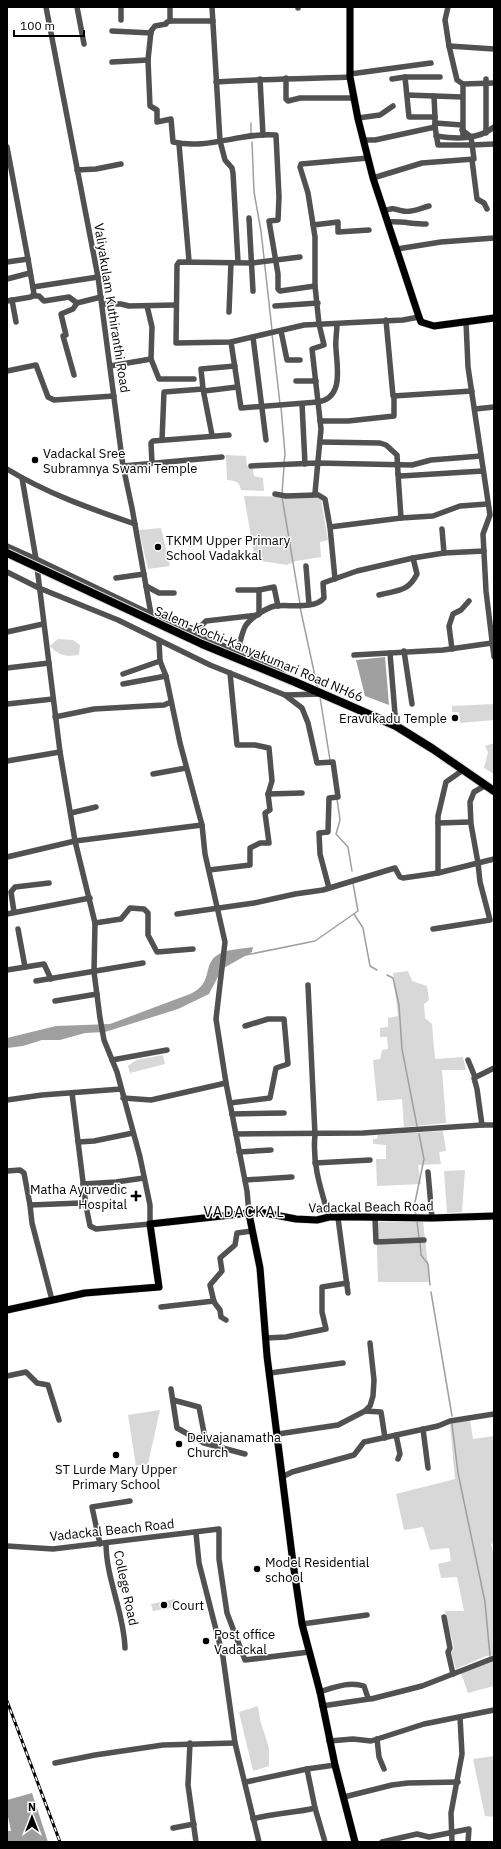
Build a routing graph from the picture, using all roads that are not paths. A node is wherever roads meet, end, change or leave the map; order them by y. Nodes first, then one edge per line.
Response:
1 (46, 7) edge
2 (77, 7) edge
3 (121, 7) edge
4 (170, 7) edge
5 (212, 7) edge
6 (350, 7) edge
7 (448, 7) edge
8 (121, 20) dead end
9 (170, 20) junction
10 (213, 21) junction
11 (112, 31) dead end
12 (150, 33) junction
13 (84, 44) dead end
14 (448, 46) junction
15 (494, 49) edge
16 (148, 60) junction
17 (112, 62) dead end
18 (431, 63) dead end
19 (350, 76) junction
20 (405, 77) junction
21 (440, 77) dead end
22 (286, 78) junction
23 (260, 79) junction
24 (392, 79) dead end
25 (486, 80) junction
26 (216, 82) junction
27 (494, 83) edge
28 (463, 84) junction
29 (407, 94) junction
30 (434, 96) junction
31 (462, 96) junction
32 (354, 98) junction
33 (393, 106) dead end
34 (435, 117) junction
35 (358, 118) junction
36 (435, 125) junction
37 (462, 127) junction
38 (494, 127) edge
39 (486, 133) junction
40 (263, 135) junction
41 (436, 136) junction
42 (462, 137) junction
43 (471, 137) junction
44 (363, 140) junction
45 (220, 141) junction
46 (179, 144) junction
47 (494, 144) edge
48 (472, 145) junction
49 (7, 146) edge
50 (368, 158) junction
51 (472, 160) junction
52 (121, 164) dead end
53 (77, 170) junction
54 (373, 178) junction
55 (429, 206) dead end
56 (487, 209) dead end
57 (384, 211) junction
58 (249, 218) dead end
59 (388, 222) junction
60 (426, 224) dead end
61 (313, 225) junction
62 (369, 230) dead end
63 (494, 238) edge
64 (397, 249) junction
65 (300, 257) dead end
66 (28, 259) junction
67 (275, 259) junction
68 (190, 261) junction
69 (7, 262) edge
70 (238, 262) junction
71 (252, 262) junction
72 (231, 263) junction
73 (30, 273) junction
74 (98, 277) junction
75 (7, 279) edge
76 (315, 286) junction
77 (33, 287) junction
78 (253, 291) dead end
79 (34, 296) junction
80 (101, 297) junction
81 (10, 300) edge
82 (77, 303) junction
83 (318, 303) junction
84 (102, 304) junction
85 (176, 305) junction
86 (147, 306) junction
87 (275, 306) dead end
88 (229, 312) dead end
89 (419, 317) junction
90 (494, 318) edge
91 (386, 320) junction
92 (16, 322) dead end
93 (466, 322) junction
94 (319, 324) junction
95 (337, 324) junction
96 (275, 332) junction
97 (253, 337) junction
98 (231, 342) junction
99 (151, 359) junction
100 (300, 360) dead end
101 (110, 366) junction
102 (235, 366) junction
103 (7, 371) edge
104 (74, 375) dead end
105 (194, 379) dead end
106 (296, 381) dead end
107 (316, 381) junction
108 (237, 386) junction
109 (204, 390) junction
110 (472, 390) junction
111 (114, 396) junction
112 (394, 397) junction
113 (318, 402) junction
114 (302, 404) junction
115 (262, 407) junction
116 (494, 407) edge
117 (475, 409) junction
118 (320, 421) junction
119 (212, 435) junction
120 (229, 435) dead end
121 (162, 440) junction
122 (266, 440) dead end
123 (320, 442) junction
124 (482, 456) junction
125 (222, 457) dead end
126 (152, 463) junction
127 (317, 463) junction
128 (305, 464) junction
129 (398, 465) junction
130 (123, 466) junction
131 (251, 466) dead end
132 (7, 469) edge
133 (483, 471) junction
134 (398, 474) junction
135 (22, 478) junction
136 (276, 494) dead end
137 (316, 495) junction
138 (490, 507) edge
139 (401, 518) junction
140 (135, 524) junction
141 (330, 527) junction
142 (442, 529) dead end
143 (7, 546) edge
144 (484, 551) junction
145 (7, 553) edge
146 (444, 553) junction
147 (413, 558) junction
148 (36, 559) junction
149 (306, 566) dead end
150 (7, 572) edge
151 (144, 574) junction
152 (116, 578) dead end
153 (335, 579) junction
154 (146, 586) junction
155 (39, 588) junction
156 (238, 590) dead end
157 (258, 590) junction
158 (174, 593) dead end
159 (379, 595) dead end
160 (469, 601) dead end
161 (306, 605) junction
162 (278, 606) junction
163 (150, 614) junction
164 (259, 614) junction
165 (43, 624) junction
166 (7, 632) edge
167 (194, 633) junction
168 (158, 641) junction
169 (492, 643) junction
170 (452, 649) junction
171 (404, 651) junction
172 (237, 652) junction
173 (390, 653) junction
174 (354, 656) dead end
175 (494, 657) edge
176 (160, 661) junction
177 (49, 663) junction
178 (7, 668) edge
179 (230, 672) junction
180 (123, 674) dead end
181 (166, 676) junction
182 (295, 682) junction
183 (123, 684) dead end
184 (322, 694) junction
185 (285, 695) junction
186 (53, 699) junction
187 (171, 702) junction
188 (7, 704) edge
189 (412, 704) dead end
190 (55, 717) junction
191 (396, 726) junction
192 (60, 752) junction
193 (7, 761) edge
194 (186, 768) junction
195 (463, 770) junction
196 (153, 774) dead end
197 (486, 785) junction
198 (494, 791) edge
199 (302, 793) dead end
200 (268, 794) junction
201 (96, 807) dead end
202 (71, 813) junction
203 (470, 822) junction
204 (438, 823) junction
205 (202, 825) junction
206 (75, 841) junction
207 (7, 857) edge
208 (494, 859) edge
209 (478, 863) junction
210 (209, 870) junction
211 (438, 873) junction
212 (49, 883) dead end
213 (329, 888) junction
214 (90, 898) junction
215 (217, 908) junction
216 (14, 912) junction
217 (7, 914) edge
218 (177, 914) dead end
219 (492, 920) edge
220 (95, 923) junction
221 (18, 929) dead end
222 (433, 929) dead end
223 (193, 949) dead end
224 (143, 963) dead end
225 (25, 967) junction
226 (7, 970) edge
227 (94, 972) junction
228 (51, 979) junction
229 (36, 981) dead end
230 (308, 985) dead end
231 (96, 994) junction
232 (55, 1001) dead end
233 (245, 1026) dead end
234 (167, 1050) dead end
235 (112, 1060) junction
236 (468, 1060) dead end
237 (494, 1068) edge
238 (475, 1077) junction
239 (226, 1083) junction
240 (121, 1089) junction
241 (72, 1093) junction
242 (123, 1098) junction
243 (7, 1100) edge
244 (230, 1103) junction
245 (284, 1113) dead end
246 (232, 1114) junction
247 (482, 1125) junction
248 (494, 1125) edge
249 (133, 1133) junction
250 (236, 1134) junction
251 (315, 1135) junction
252 (78, 1142) junction
253 (271, 1150) dead end
254 (239, 1152) junction
255 (370, 1160) dead end
256 (315, 1163) junction
257 (7, 1171) edge
258 (428, 1172) dead end
259 (292, 1177) dead end
260 (144, 1178) junction
261 (245, 1180) junction
262 (83, 1184) junction
263 (30, 1205) junction
264 (86, 1206) junction
265 (249, 1214) junction
266 (494, 1216) edge
267 (329, 1218) junction
268 (338, 1218) junction
269 (375, 1218) junction
270 (432, 1218) junction
271 (150, 1224) junction
272 (252, 1230) junction
273 (421, 1240) dead end
274 (347, 1283) junction
275 (348, 1293) dead end
276 (52, 1300) junction
277 (214, 1301) junction
278 (161, 1307) dead end
279 (7, 1310) edge
280 (226, 1320) dead end
281 (266, 1338) junction
282 (370, 1343) dead end
283 (342, 1363) dead end
284 (270, 1373) junction
285 (7, 1376) edge
286 (171, 1389) dead end
287 (173, 1400) junction
288 (365, 1411) junction
289 (494, 1414) edge
290 (59, 1420) dead end
291 (423, 1429) junction
292 (278, 1434) junction
293 (396, 1436) junction
294 (385, 1438) junction
295 (206, 1443) junction
296 (245, 1454) dead end
297 (398, 1459) dead end
298 (428, 1468) dead end
299 (282, 1477) junction
300 (130, 1500) dead end
301 (196, 1533) junction
302 (103, 1543) junction
303 (7, 1546) edge
304 (367, 1615) dead end
305 (444, 1617) dead end
306 (302, 1624) junction
307 (125, 1648) dead end
308 (309, 1652) junction
309 (494, 1658) edge
310 (453, 1674) junction
311 (319, 1692) junction
312 (369, 1699) junction
313 (322, 1706) junction
314 (494, 1710) edge
315 (460, 1717) junction
316 (377, 1739) junction
317 (329, 1741) junction
318 (190, 1743) junction
319 (235, 1743) junction
320 (55, 1764) dead end
321 (335, 1765) junction
322 (307, 1769) junction
323 (384, 1769) dead end
324 (246, 1782) junction
325 (458, 1782) junction
326 (344, 1797) junction
327 (316, 1808) junction
328 (253, 1819) junction
329 (194, 1824) junction
330 (173, 1828) dead end
331 (451, 1833) junction
332 (196, 1842) edge
333 (259, 1842) edge
334 (325, 1842) edge
335 (355, 1842) edge
336 (382, 1842) edge
337 (452, 1842) edge
338 (468, 1842) edge

1 - 53 street, Valiyakulam Kuthiranthi Road
2 - 13 street
3 - 8 street
4 - 9 street
5 - 10 street
6 - 19 main road
7 - 14 street
9 - 10 street
9 - 12 street
10 - 26 street
11 - 12 street
12 - 16 street
14 - 15 street
14 - 28 street
16 - 17 street
16 - 46 street
18 - 19 street
19 - 22 street
19 - 32 main road
20 - 21 street
20 - 24 street
20 - 29 street
22 - 23 street
22 - 32 street
23 - 26 street
23 - 40 street
25 - 27 street
25 - 28 street
25 - 39 street
26 - 45 street
28 - 31 street
29 - 30 street
29 - 34 street
30 - 31 street
30 - 34 street
31 - 37 street
32 - 35 main road
33 - 35 street
34 - 36 street
35 - 44 main road
36 - 37 street
36 - 41 street
36 - 44 street
37 - 42 street
37 - 43 street
38 - 39 street
39 - 43 street
40 - 45 street
40 - 67 street
41 - 42 street
41 - 48 street
42 - 43 street
43 - 48 street
44 - 50 main road
45 - 46 street
45 - 70 street
46 - 68 street
47 - 48 street
48 - 51 street
49 - 66 street
50 - 54 main road
50 - 61 street
51 - 54 street
51 - 56 street
52 - 53 street
53 - 74 street, Valiyakulam Kuthiranthi Road
54 - 57 main road
55 - 57 street
57 - 59 main road
58 - 71 street
59 - 60 street
59 - 64 main road
61 - 62 street
61 - 76 street
63 - 64 street
64 - 89 main road
65 - 67 street
66 - 69 street
66 - 73 street
67 - 71 street
67 - 76 street
68 - 72 street
68 - 85 street
70 - 71 street
70 - 72 street
71 - 78 street
72 - 88 street
73 - 75 street
73 - 77 street
74 - 77 street
74 - 80 street, Valiyakulam Kuthiranthi Road
76 - 83 street
77 - 79 street
79 - 81 street
79 - 82 street
80 - 82 street
80 - 84 street, Valiyakulam Kuthiranthi Road
81 - 92 street
82 - 104 street
83 - 87 street
83 - 94 street
84 - 86 street
84 - 101 street, Valiyakulam Kuthiranthi Road
85 - 86 street
85 - 98 street
86 - 99 street
89 - 91 street
89 - 93 main road
90 - 93 main road
91 - 95 street
91 - 112 street
93 - 110 street
94 - 95 street
94 - 96 street
94 - 107 street
95 - 113 street
96 - 97 street
96 - 100 street
97 - 98 street
97 - 115 street
98 - 102 street
99 - 101 street
99 - 105 street
101 - 111 street, Valiyakulam Kuthiranthi Road
102 - 108 street
102 - 109 street
103 - 111 street
106 - 107 street
107 - 113 street
108 - 109 street
108 - 115 street
109 - 119 street
109 - 121 street
110 - 112 street
110 - 117 street
111 - 130 street, Valiyakulam Kuthiranthi Road
112 - 118 street
113 - 114 street
113 - 118 street
114 - 115 street
114 - 128 street
115 - 122 street
116 - 117 street
117 - 124 street
118 - 123 street
119 - 120 street
119 - 121 street
121 - 126 street
123 - 127 street
123 - 129 street
124 - 129 street
124 - 133 street
125 - 126 street
126 - 130 street
127 - 128 street
127 - 129 street
127 - 137 street
128 - 131 street
129 - 134 street
130 - 140 street, Valiyakulam Kuthiranthi Road
132 - 135 street
133 - 134 street
133 - 138 street
134 - 139 street
135 - 140 street
135 - 148 street
136 - 137 street
137 - 141 street
138 - 139 street
138 - 144 street
139 - 141 street
140 - 151 street, Valiyakulam Kuthiranthi Road
141 - 153 street
142 - 146 street
143 - 148 street
144 - 146 street
144 - 169 street
145 - 182 highway, Salem-Kochi-Kanyakumari Road NH66, bridge
146 - 147 street
147 - 153 street
147 - 159 street
148 - 155 street
148 - 163 street
149 - 161 street
150 - 155 street
151 - 152 street
151 - 154 street, Valiyakulam Kuthiranthi Road
153 - 161 street
154 - 158 street
154 - 163 street, Valiyakulam Kuthiranthi Road
155 - 165 street
155 - 168 street
156 - 157 street
157 - 162 street
157 - 164 street
160 - 170 street
161 - 162 street
162 - 164 street
163 - 167 street
164 - 167 street
164 - 172 street
165 - 166 street
165 - 177 street
167 - 172 street
168 - 176 street
168 - 179 street
169 - 170 street
169 - 175 street
170 - 171 street
171 - 173 street
171 - 189 street
172 - 182 street
173 - 174 street
173 - 191 street
176 - 180 street
176 - 181 street
177 - 178 street
177 - 186 street
179 - 185 street
179 - 200 street
181 - 183 street
181 - 187 street
182 - 184 highway, Salem-Kochi-Kanyakumari Road NH66
184 - 185 street
184 - 191 highway, Salem-Kochi-Kanyakumari Road NH66
185 - 213 street
186 - 188 street
186 - 190 street
187 - 190 street
187 - 194 street
190 - 192 street
191 - 195 highway, Salem-Kochi-Kanyakumari Road NH66
192 - 193 street
192 - 202 street
194 - 196 street
194 - 205 street
195 - 197 highway, Salem-Kochi-Kanyakumari Road NH66
195 - 204 street
197 - 198 highway, Salem-Kochi-Kanyakumari Road NH66
197 - 203 street
199 - 200 street
200 - 210 street
201 - 202 street
202 - 206 street
203 - 204 street
203 - 209 street
204 - 211 street
205 - 206 street
205 - 210 street
206 - 207 street
206 - 214 street
208 - 209 street
209 - 211 street
209 - 219 street
210 - 215 street
211 - 213 street
212 - 216 street
213 - 215 street
214 - 216 street
214 - 220 street
215 - 218 street
215 - 239 street
216 - 217 street
219 - 222 street
220 - 223 street
220 - 227 street
221 - 225 street
224 - 227 street
225 - 226 street
225 - 228 street
227 - 228 street
227 - 231 street
228 - 229 street
230 - 251 street
231 - 232 street
231 - 235 street
233 - 244 street
234 - 235 street
235 - 240 street
236 - 238 street
237 - 238 street
238 - 247 street
239 - 242 street
239 - 244 street
240 - 241 street
240 - 242 street
241 - 243 street
241 - 252 street
242 - 249 street
244 - 246 street
245 - 246 street
246 - 250 street
247 - 248 street
247 - 251 street
249 - 252 street
249 - 260 street
250 - 251 street
250 - 254 street
251 - 256 street
252 - 262 street
253 - 254 street
254 - 261 street
255 - 256 street
256 - 267 street
257 - 263 street
258 - 270 street
259 - 261 street
260 - 262 street
260 - 271 street
261 - 265 street
262 - 264 street
263 - 264 street
263 - 276 street
264 - 271 street
265 - 267 main road, Vadackal Beach Road
265 - 271 main road, Vadackal Beach Road
265 - 272 main road
266 - 270 main road, Vadackal Beach Road
267 - 268 main road, Vadackal Beach Road
268 - 269 main road, Vadackal Beach Road
268 - 274 street
269 - 270 main road, Vadackal Beach Road
269 - 273 street
271 - 276 main road
272 - 277 street
272 - 281 main road
274 - 275 street
274 - 281 street
276 - 279 main road
277 - 278 street
277 - 280 street
281 - 284 main road
282 - 288 street
283 - 284 street
284 - 292 main road
285 - 290 street
286 - 287 street
287 - 295 street
287 - 295 street
288 - 292 street
288 - 294 street
289 - 291 street
291 - 293 street
291 - 298 street
292 - 299 main road
293 - 294 street
293 - 297 street
294 - 299 street
295 - 296 street
299 - 306 main road
300 - 302 street, College Road
301 - 302 street, Vadackal Beach Road
301 - 308 street, Vadackal Beach Road
301 - 319 street
302 - 303 street, Vadackal Beach Road
302 - 307 street, College Road
304 - 306 street
305 - 310 street
306 - 308 main road
308 - 311 main road
309 - 310 street
310 - 312 street
311 - 312 street
311 - 313 main road
312 - 313 street
313 - 317 main road
314 - 315 street
315 - 316 street
315 - 325 street
316 - 317 street
316 - 323 street
317 - 321 main road
318 - 319 street
318 - 320 street
318 - 329 street
319 - 324 street
321 - 322 street
321 - 326 main road
322 - 324 street
322 - 327 street
324 - 328 street
325 - 326 street
325 - 331 street
326 - 335 main road
327 - 328 street
327 - 334 street
328 - 333 street
329 - 330 street
329 - 332 street
331 - 336 street
331 - 337 street
331 - 338 street

